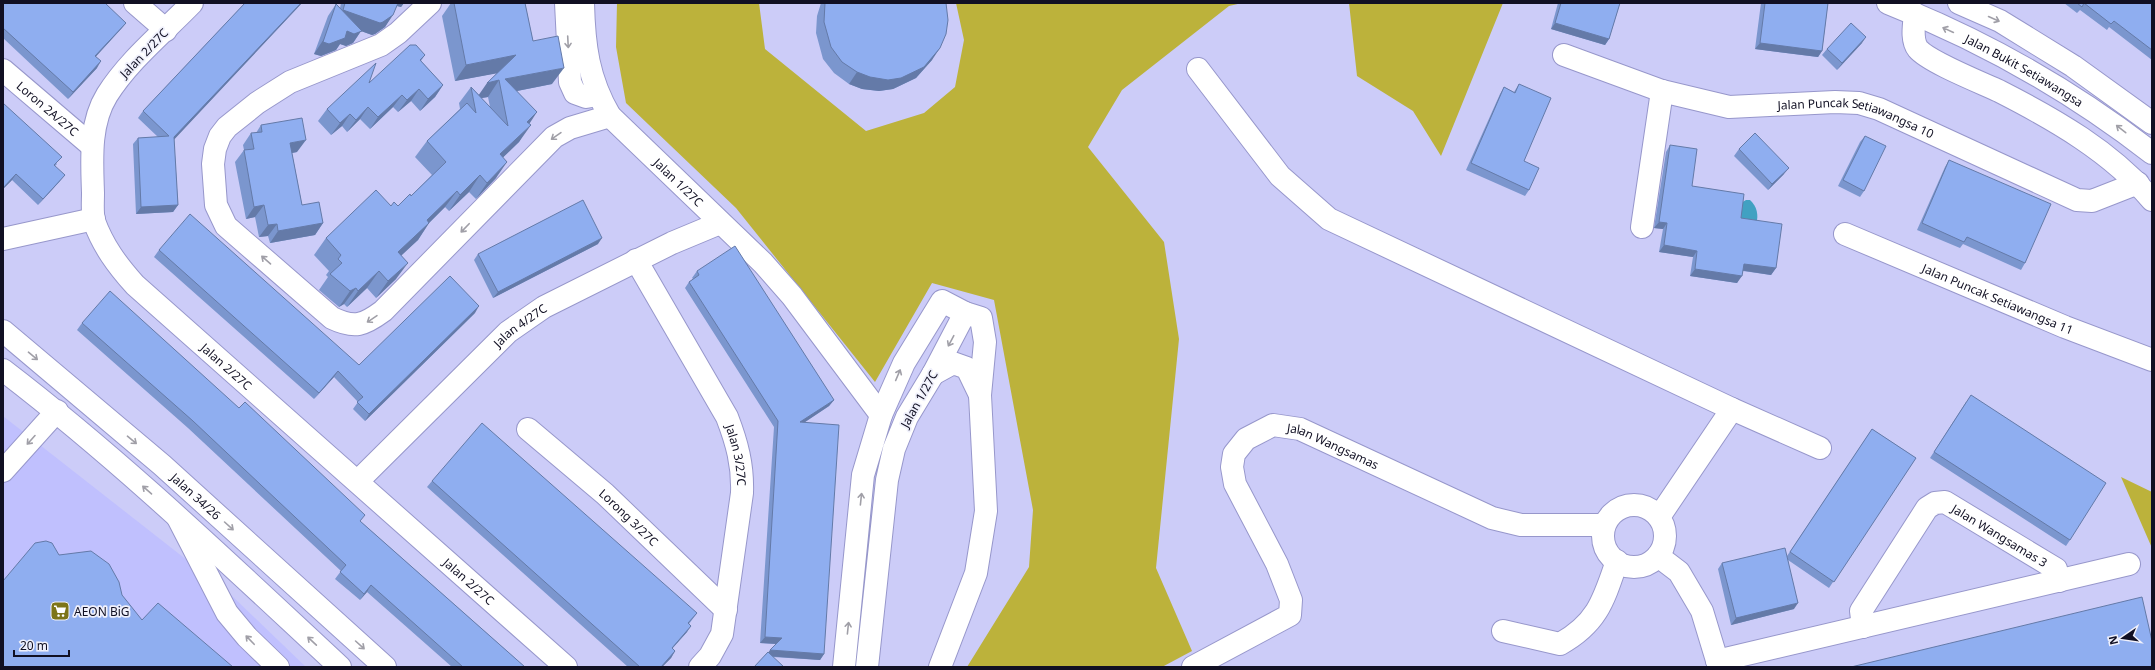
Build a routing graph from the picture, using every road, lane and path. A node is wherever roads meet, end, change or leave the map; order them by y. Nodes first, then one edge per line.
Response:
1 (135, 3) edge
2 (192, 3) edge
3 (430, 3) edge
4 (566, 3) edge
5 (583, 3) edge
6 (1888, 3) edge
7 (1959, 3) edge
8 (1915, 14) junction
9 (166, 30) junction
10 (1564, 55) dead end
11 (1198, 69) dead end
12 (3, 70) edge
13 (1662, 91) junction
14 (598, 95) junction
15 (610, 116) junction
16 (2152, 123) edge
17 (92, 146) junction
18 (2152, 153) edge
19 (2138, 183) junction
20 (2152, 200) edge
21 (94, 219) junction
22 (720, 223) junction
23 (1642, 227) dead end
24 (1845, 234) dead end
25 (3, 239) edge
26 (636, 260) junction
27 (965, 313) junction
28 (3, 331) edge
29 (2152, 360) edge
30 (3, 370) edge
31 (933, 374) junction
32 (980, 395) junction
33 (1732, 409) junction
34 (57, 411) junction
35 (881, 415) junction
36 (528, 429) dead end
37 (1820, 448) dead end
38 (3, 471) edge
39 (358, 481) junction
40 (176, 516) junction
41 (1659, 517) junction
42 (1604, 525) junction
43 (1658, 556) junction
44 (1617, 561) junction
45 (2129, 564) dead end
46 (2059, 581) junction
47 (726, 610) junction
48 (1863, 627) junction
49 (1503, 631) dead end
50 (1718, 664) edge
51 (278, 667) edge
52 (340, 667) edge
53 (385, 667) edge
54 (566, 667) edge
55 (700, 667) edge
56 (844, 667) edge
57 (867, 667) edge
58 (940, 667) edge
59 (1193, 667) edge

1 - 9 street
2 - 9 street, Jalan 2/27C
15 -> 3 street
4 -> 14 street
5 - 14 street, Jalan 1/27C
6 - 8 street, Jalan Bukit Setiawangsa
7 -> 16 street
18 -> 8 street, Jalan Bukit Setiawangsa
8 - 19 street
9 - 17 street, Jalan 2/27C
10 - 13 street, Jalan Puncak Setiawangsa 10
11 - 33 street
12 - 17 street, Loron 2A/27C
13 - 19 street, Jalan Puncak Setiawangsa 10
13 - 23 street
14 - 15 street, Jalan 1/27C
15 - 22 street, Jalan 1/27C
17 - 21 street, Jalan 2/27C
19 - 20 street
21 - 25 street
21 - 39 street, Jalan 2/27C
22 - 26 street, Jalan 4/27C
22 - 35 street, Jalan 1/27C
24 - 29 street, Jalan Puncak Setiawangsa 11
26 - 39 street, Jalan 4/27C
26 - 47 street, Jalan 3/27C
27 -> 31 street, Jalan 1/27C
27 - 32 street
35 -> 27 street, Jalan 1/27C
28 -> 53 street, Jalan 34/26
30 - 34 street
31 - 32 street
31 - 57 street, Jalan 1/27C
32 - 58 street
33 - 37 street
33 - 41 street
34 -> 38 street
40 -> 34 street
56 -> 35 street, Jalan 1/27C
36 - 47 street, Lorong 3/27C
39 - 54 street, Jalan 2/27C
51 -> 40 street
52 -> 40 street
41 - 42 street
41 - 43 street
42 - 44 street
42 - 59 street, Jalan Wangsamas
43 - 44 street
43 - 50 street
44 - 49 street
45 - 46 street, Jalan Wangsamas 3
46 - 48 street, Jalan Wangsamas 3
46 - 48 street, Jalan Wangsamas 3
47 - 55 street, Jalan 3/27C
48 - 50 street, Jalan Wangsamas 3

